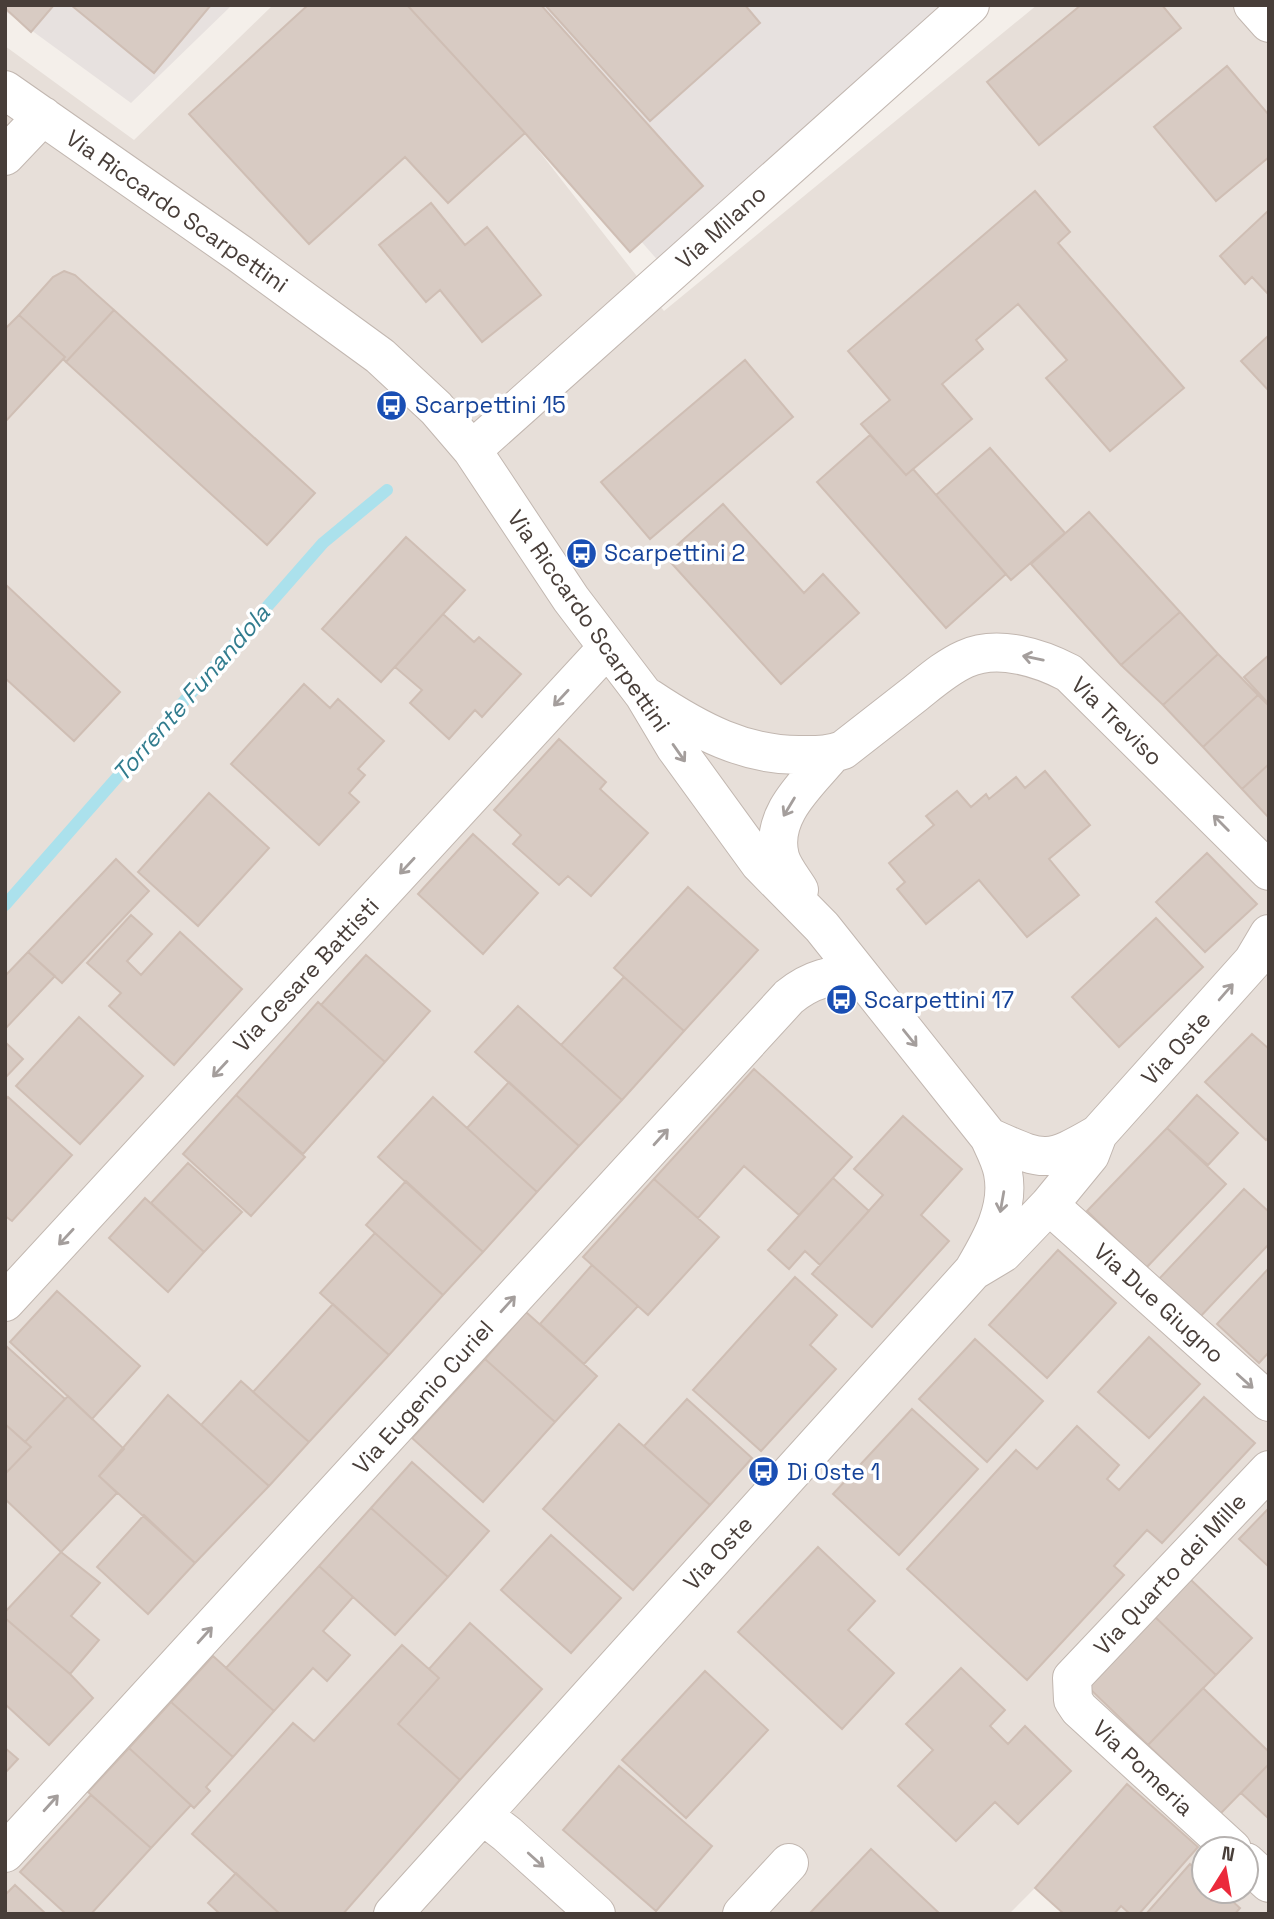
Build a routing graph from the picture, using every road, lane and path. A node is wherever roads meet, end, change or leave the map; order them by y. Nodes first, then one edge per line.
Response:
1 (970, 5) edge
2 (1253, 5) edge
3 (1269, 23) edge
4 (5, 90) edge
5 (43, 116) junction
6 (5, 156) edge
7 (472, 450) junction
8 (607, 648) junction
9 (644, 695) junction
10 (832, 754) junction
11 (1269, 871) edge
12 (822, 927) junction
13 (1263, 949) edge
14 (858, 973) junction
15 (1098, 1134) junction
16 (989, 1137) junction
17 (1049, 1205) junction
18 (973, 1271) junction
19 (5, 1303) edge
20 (1269, 1402) edge
21 (1269, 1469) edge
22 (1072, 1678) joint
23 (484, 1816) junction
24 (1217, 1835) edge
25 (5, 1853) edge
26 (789, 1863) dead end
27 (393, 1914) edge
28 (596, 1914) edge
29 (742, 1914) edge

1 - 7 street, Via Milano
2 - 3 street
4 - 5 street, Via Riccardo Scarpettini
5 - 6 street
5 - 7 street, Via Riccardo Scarpettini
7 - 8 street, Via Riccardo Scarpettini
8 - 9 street, Via Riccardo Scarpettini
8 -> 19 street, Via Cesare Battisti
9 - 10 street
9 -> 12 street, Via Riccardo Scarpettini
11 -> 10 street, Via Treviso
10 -> 12 street, Via Treviso
12 - 14 street, Via Riccardo Scarpettini
15 -> 13 street, Via Oste
14 -> 16 street, Via Riccardo Scarpettini
25 -> 14 street, Via Eugenio Curiel
15 - 16 street, Via Oste
15 - 17 street, Via Oste
16 -> 18 street, Via Riccardo Scarpettini
17 - 18 street, Via Oste
17 -> 20 street, Via Due Giugno
18 - 23 street, Via Oste
21 - 22 street, Via Quarto dei Mille
22 - 24 street, Via Pomeria
23 - 27 street, Via Oste
23 -> 28 street
26 - 29 street

